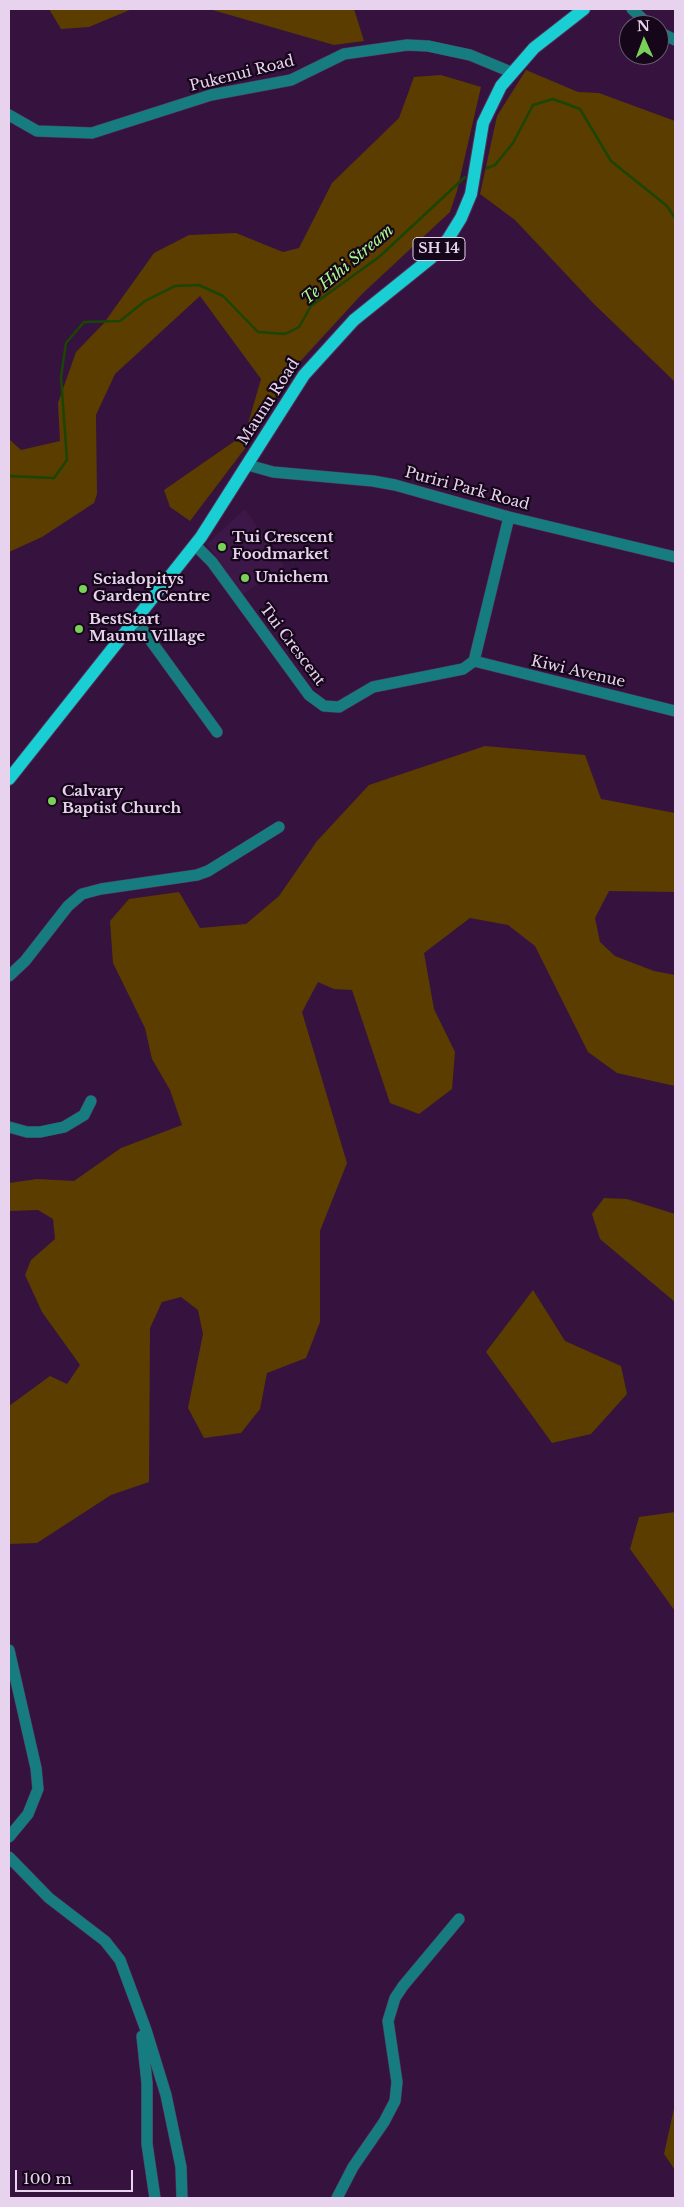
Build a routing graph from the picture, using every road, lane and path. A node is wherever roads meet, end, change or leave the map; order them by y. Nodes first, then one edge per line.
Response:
1 (584, 9) edge
2 (511, 72) junction
3 (9, 115) edge
4 (248, 465) junction
5 (509, 517) junction
6 (194, 545) junction
7 (675, 558) edge
8 (135, 619) junction
9 (474, 661) junction
10 (675, 710) edge
11 (216, 732) dead end
12 (9, 777) edge
13 (279, 827) dead end
14 (9, 976) edge
15 (91, 1101) dead end
16 (9, 1127) edge
17 (9, 1650) edge
18 (9, 1837) edge
19 (9, 1857) edge
20 (459, 1919) dead end
21 (139, 2014) junction
22 (155, 2198) edge
23 (182, 2198) edge
24 (337, 2198) edge

1 - 2 main road, Maunu Road / SH 14
2 - 3 street, Pukenui Road
2 - 4 main road, Maunu Road / SH 14
4 - 5 street, Puriri Park Road
4 - 6 main road, Maunu Road / SH 14
5 - 7 street, Puriri Park Road
5 - 9 street
6 - 8 main road, Maunu Road / SH 14
6 - 9 street, Tui Crescent
8 - 11 street
8 - 12 main road, Maunu Road / SH 14
9 - 10 street, Kiwi Avenue
13 - 14 street
15 - 16 street
17 - 18 street
19 - 21 street
20 - 24 street
21 - 22 street
21 - 23 street

